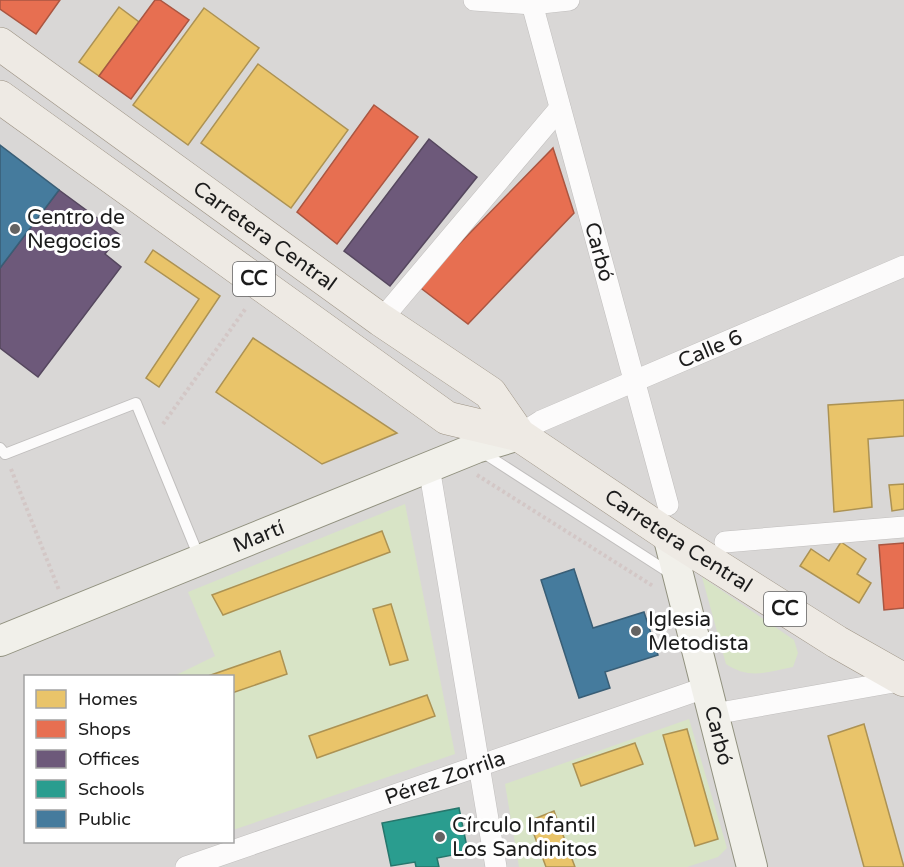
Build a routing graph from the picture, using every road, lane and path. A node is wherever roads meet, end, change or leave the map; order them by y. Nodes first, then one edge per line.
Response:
1 (474, 0) edge
2 (569, 0) edge
3 (532, 2) edge
4 (0, 44) edge
5 (0, 97) edge
6 (560, 108) junction
7 (904, 266) edge
8 (262, 285) junction
9 (381, 320) junction
10 (633, 381) junction
11 (519, 435) junction
12 (152, 439) junction
13 (2, 451) edge
14 (452, 458) junction
15 (668, 520) junction
16 (904, 527) edge
17 (725, 542) dead end
18 (200, 558) junction
19 (678, 579) junction
20 (686, 607) junction
21 (68, 613) junction
22 (0, 641) edge
23 (904, 680) edge
24 (710, 700) junction
25 (479, 766) junction
26 (186, 867) edge
27 (496, 867) edge
28 (752, 867) edge

1 - 3 street
2 - 3 street
3 - 6 street, Carbó
4 - 9 main road, Carretera Central / CC
5 - 8 main road, Carretera Central / CC
6 - 9 street
6 - 10 street, Carbó
7 - 10 street, Calle 6
8 - 11 main road, Carretera Central / CC
8 - 12 path
9 - 11 main road, Carretera Central / CC
10 - 11 street, Calle 6
10 - 15 street, Carbó
11 - 14 main road, Martí
11 - 15 main road, Carretera Central / CC
12 - 13 lane
12 - 18 lane
13 - 21 path
14 - 18 main road, Martí
14 - 19 lane
14 - 20 path
14 - 25 street
15 - 19 main road, Carbó
15 - 23 main road, Carretera Central / CC
16 - 17 street
18 - 21 main road, Martí
19 - 20 main road, Carbó
20 - 24 main road, Carbó
21 - 22 main road, Martí
23 - 24 street, Pérez Zorrila
24 - 25 street, Pérez Zorrila
24 - 28 main road, Carbó
25 - 26 street, Pérez Zorrila
25 - 27 street

